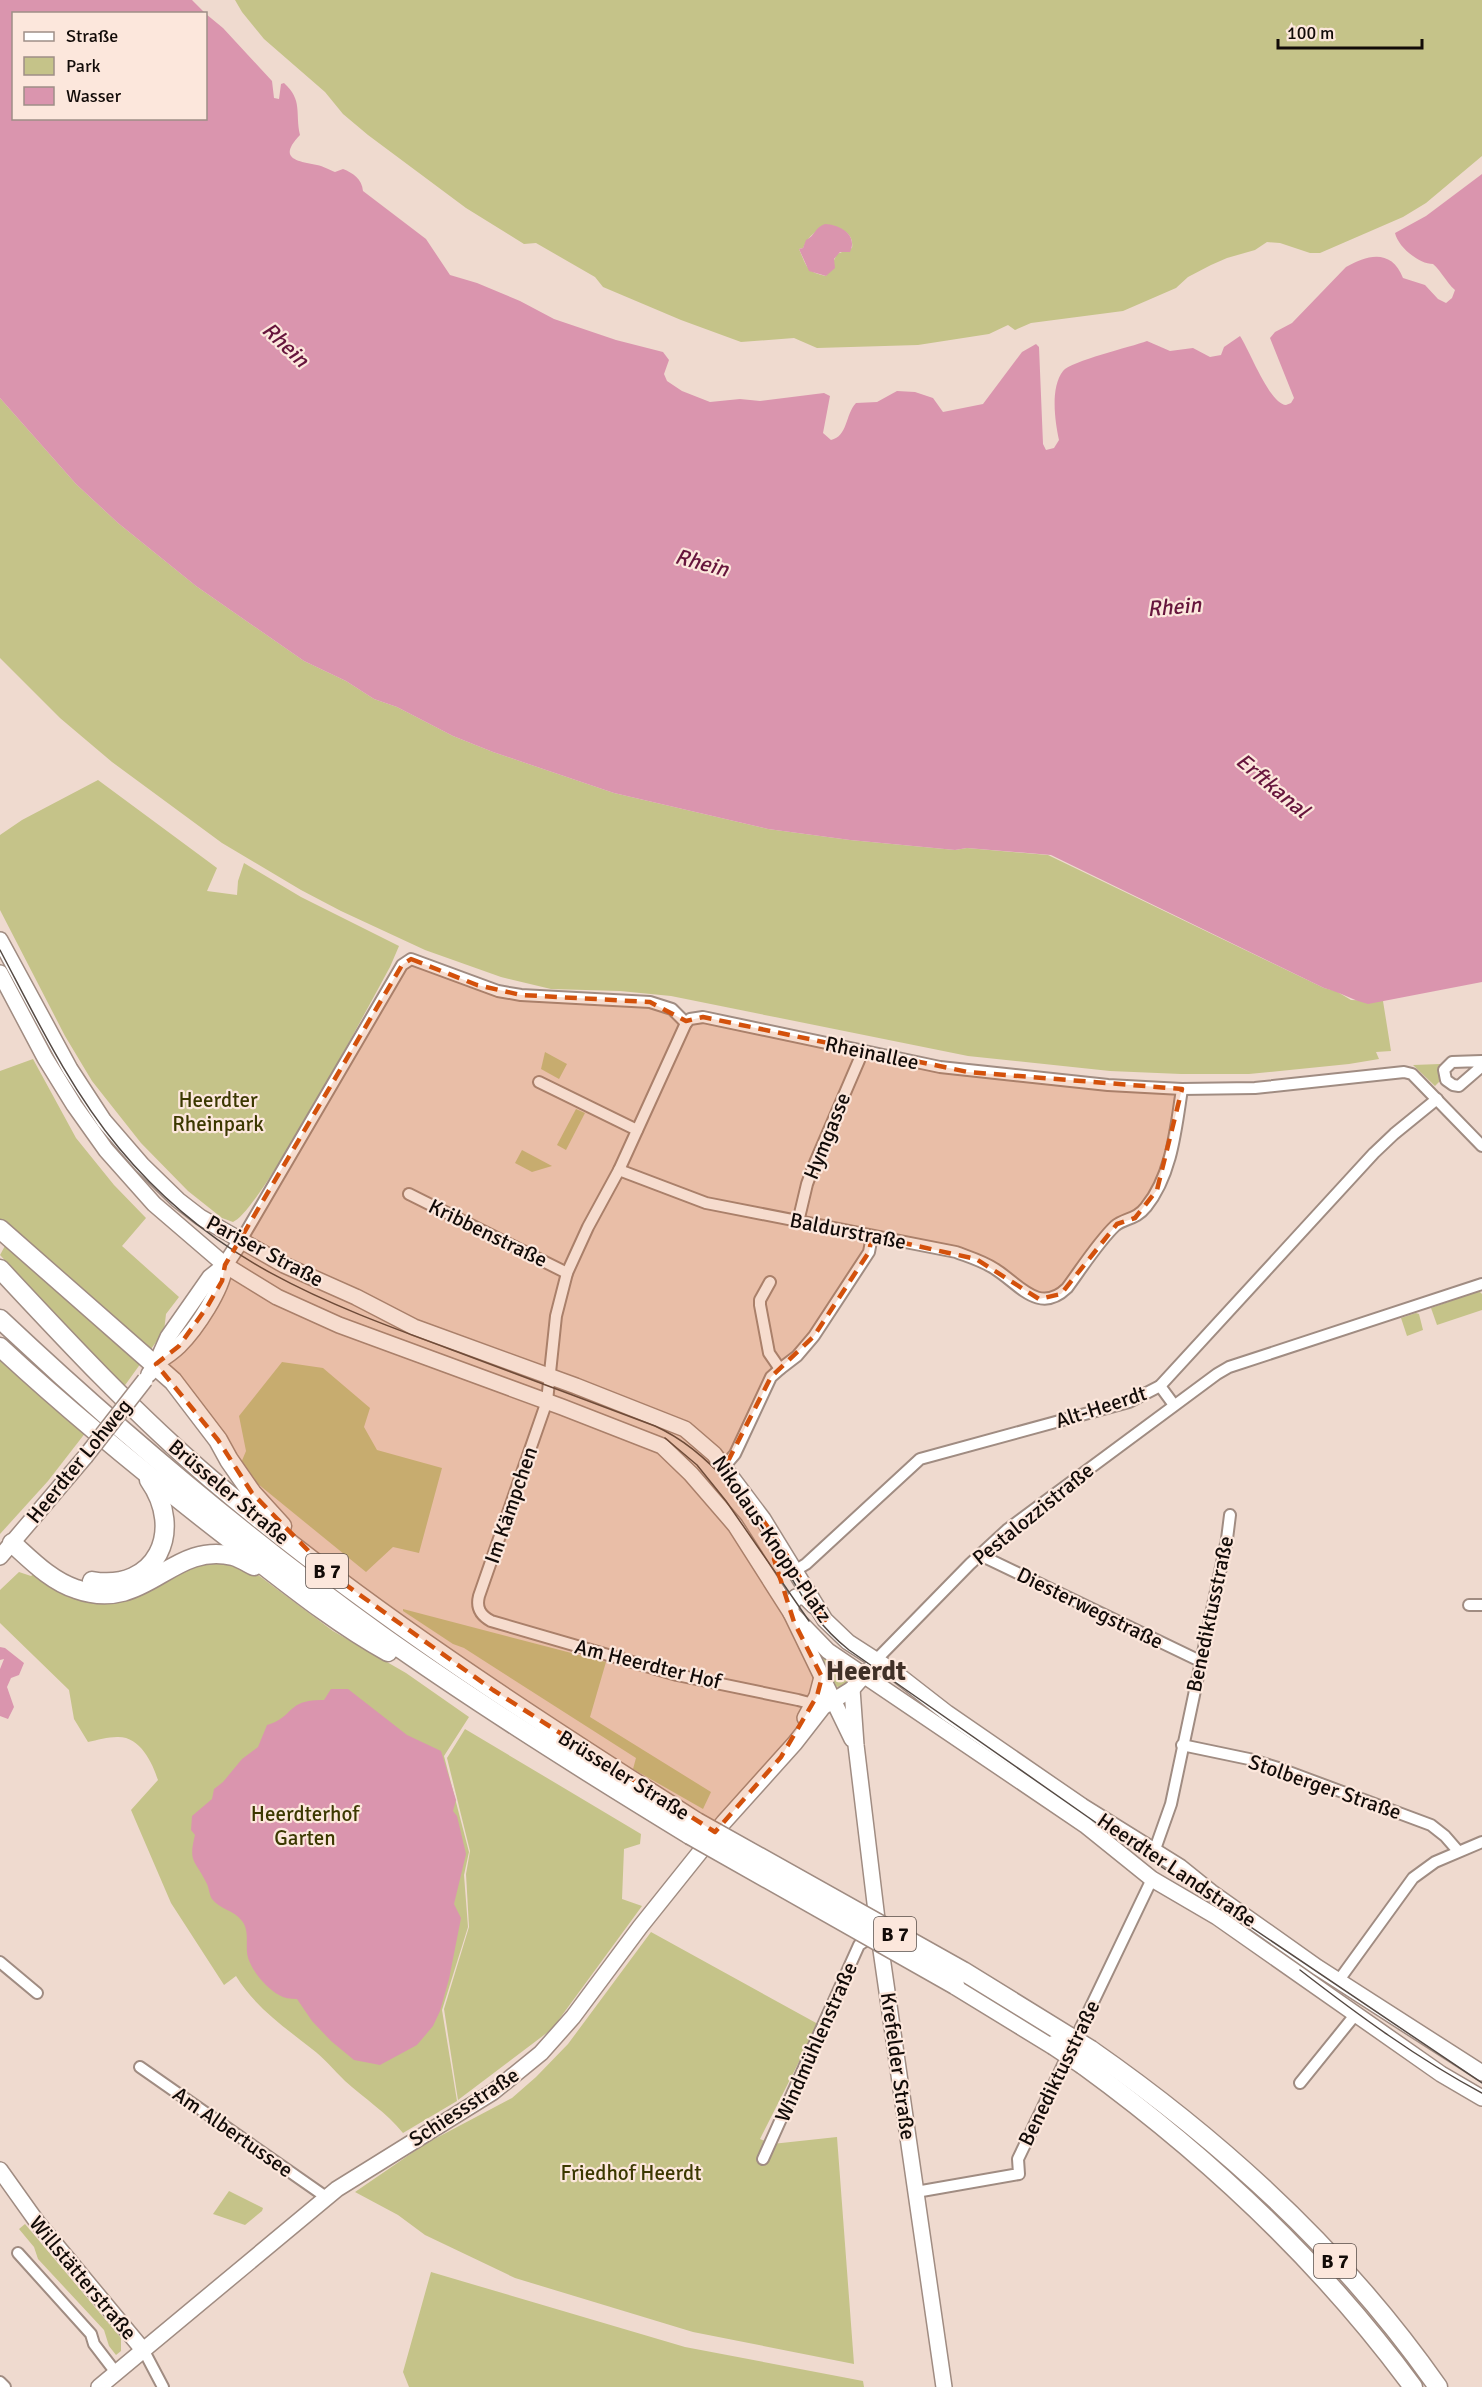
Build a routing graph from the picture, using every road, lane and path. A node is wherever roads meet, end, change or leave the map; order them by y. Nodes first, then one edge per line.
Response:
1 (0, 940) edge
2 (0, 973) edge
3 (686, 1023) junction
4 (863, 1051) junction
5 (1482, 1061) edge
6 (1482, 1066) edge
7 (539, 1082) dead end
8 (1182, 1089) junction
9 (1437, 1100) junction
10 (638, 1130) junction
11 (1482, 1146) edge
12 (619, 1170) junction
13 (409, 1194) dead end
14 (798, 1222) junction
15 (0, 1229) edge
16 (872, 1236) junction
17 (240, 1242) junction
18 (225, 1265) junction
19 (0, 1269) edge
20 (567, 1272) junction
21 (770, 1282) dead end
22 (1482, 1284) edge
23 (0, 1319) edge
24 (0, 1347) edge
25 (156, 1364) junction
26 (780, 1369) junction
27 (549, 1377) junction
28 (506, 1386) junction
29 (1160, 1386) junction
30 (547, 1401) junction
31 (1174, 1405) junction
32 (724, 1467) junction
33 (142, 1471) junction
34 (1230, 1515) dead end
35 (11, 1545) edge
36 (980, 1555) junction
37 (796, 1570) junction
38 (332, 1575) junction
39 (285, 1582) junction
40 (1469, 1605) dead end
41 (1482, 1605) edge
42 (478, 1609) joint
43 (791, 1613) junction
44 (825, 1620) junction
45 (860, 1650) junction
46 (876, 1660) junction
47 (1200, 1661) junction
48 (863, 1676) junction
49 (822, 1677) junction
50 (829, 1699) junction
51 (486, 1707) junction
52 (853, 1709) joint
53 (856, 1745) junction
54 (1182, 1745) junction
55 (694, 1828) junction
56 (1482, 1842) edge
57 (1458, 1851) junction
58 (1154, 1852) junction
59 (1130, 1861) junction
60 (1177, 1865) junction
61 (1152, 1880) junction
62 (879, 1936) junction
63 (0, 1962) edge
64 (1339, 1980) junction
65 (37, 1993) dead end
66 (1327, 1995) junction
67 (1355, 2015) junction
68 (1087, 2057) junction
69 (140, 2067) dead end
70 (1482, 2073) edge
71 (1482, 2079) edge
72 (1300, 2084) dead end
73 (1476, 2094) edge
74 (763, 2159) dead end
75 (0, 2170) edge
76 (916, 2192) junction
77 (326, 2197) junction
78 (18, 2253) dead end
79 (144, 2351) junction
80 (117, 2374) junction
81 (0, 2382) edge
82 (1436, 2384) edge
83 (1412, 2386) edge
84 (5, 2387) edge
85 (99, 2387) edge
86 (164, 2387) edge
87 (944, 2387) edge

1 - 17 main road, Pariser Straße
2 - 18 main road, Pariser Straße
3 - 4 street, Rheinallee
3 - 10 street, Kribbenstraße
3 - 17 street
4 - 8 street, Rheinallee
4 - 14 street, Hymgasse
5 - 6 street
7 - 10 street
8 - 9 street, Rheinallee
8 - 16 street, Baldurstraße
9 - 11 street
9 - 29 street, Alt-Heerdt
10 - 12 street, Kribbenstraße
12 - 14 street, Baldurstraße
12 - 20 street, Kribbenstraße
13 - 20 street, Kribbenstraße
14 - 16 street, Baldurstraße
15 - 25 highway
16 - 26 street
17 - 18 main road, Heerdter Lohweg
17 - 27 main road, Pariser Straße
18 - 25 main road, Heerdter Lohweg
18 - 28 main road, Pariser Straße
19 - 38 highway, Brüsseler Straße / B 7
20 - 27 street, Kribbenstraße
21 - 26 street
22 - 31 street, Pestalozzistraße
23 - 51 highway, Brüsseler Straße / B 7
24 - 33 highway
25 - 35 main road, Heerdter Lohweg, bridge
25 - 38 highway
26 - 32 street
27 - 28 street, Pariser Straße
27 - 30 street
27 - 32 main road, Nikolaus-Knopp-Platz
28 - 30 main road, Pariser Straße
29 - 31 street
29 - 37 street, Alt-Heerdt
30 - 42 street, Im Kämpchen
30 - 43 main road, Nikolaus-Knopp-Platz
31 - 36 street, Pestalozzistraße
32 - 37 main road, Nikolaus-Knopp-Platz
33 - 35 highway
33 - 39 highway
34 - 47 street, Benediktusstraße
35 - 39 highway
36 - 46 street, Pestalozzistraße
36 - 47 street, Diesterwegstraße
37 - 44 main road, Nikolaus-Knopp-Platz
38 - 55 highway, Brüsseler Straße / B 7
39 - 51 highway
40 - 41 street
42 - 50 street, Am Heerdter Hof
43 - 44 main road
43 - 48 main road, Nikolaus-Knopp-Platz
43 - 49 main road, Nikolaus-Knopp-Platz
44 - 45 main road, Nikolaus-Knopp-Platz
45 - 46 main road, Nikolaus-Knopp-Platz
45 - 48 main road
46 - 48 main road
46 - 58 main road, Heerdter Landstraße
47 - 54 street, Benediktusstraße
48 - 50 main road
48 - 59 main road, Heerdter Landstraße
49 - 50 main road, Nikolaus-Knopp-Platz
49 - 50 main road
50 - 52 main road, Nikolaus-Knopp-Platz
50 - 53 main road, Krefelder Straße
50 - 77 main road, Schiessstraße
51 - 55 highway, Brüsseler Straße / B 7
52 - 53 main road, Krefelder Straße
53 - 62 main road, Krefelder Straße
54 - 57 street, Stolberger Straße
54 - 58 street, Benediktusstraße
55 - 68 highway, B 7, bridge
56 - 57 street
57 - 64 street
58 - 59 main road
58 - 60 main road, Heerdter Landstraße
59 - 61 main road, Heerdter Landstraße
60 - 61 main road
60 - 64 main road, Heerdter Landstraße
61 - 66 main road, Heerdter Landstraße
61 - 76 street, Benediktusstraße
62 - 74 street, Windmühlenstraße
62 - 76 main road, Krefelder Straße
63 - 65 street
64 - 66 main road
64 - 70 main road, Heerdter Landstraße
66 - 67 main road, Heerdter Landstraße
67 - 72 street
67 - 73 main road, Heerdter Landstraße
68 - 82 highway, B 7
68 - 83 highway, B 7
69 - 77 street, Am Albertussee
71 - 73 main road, Heerdter Landstraße
75 - 79 main road, Willstätterstraße
76 - 87 main road, Krefelder Straße
77 - 79 main road, Schiessstraße
78 - 80 street
79 - 80 main road, Schiessstraße
79 - 86 street, Willstätterstraße
80 - 85 main road, Schiessstraße
81 - 84 street

